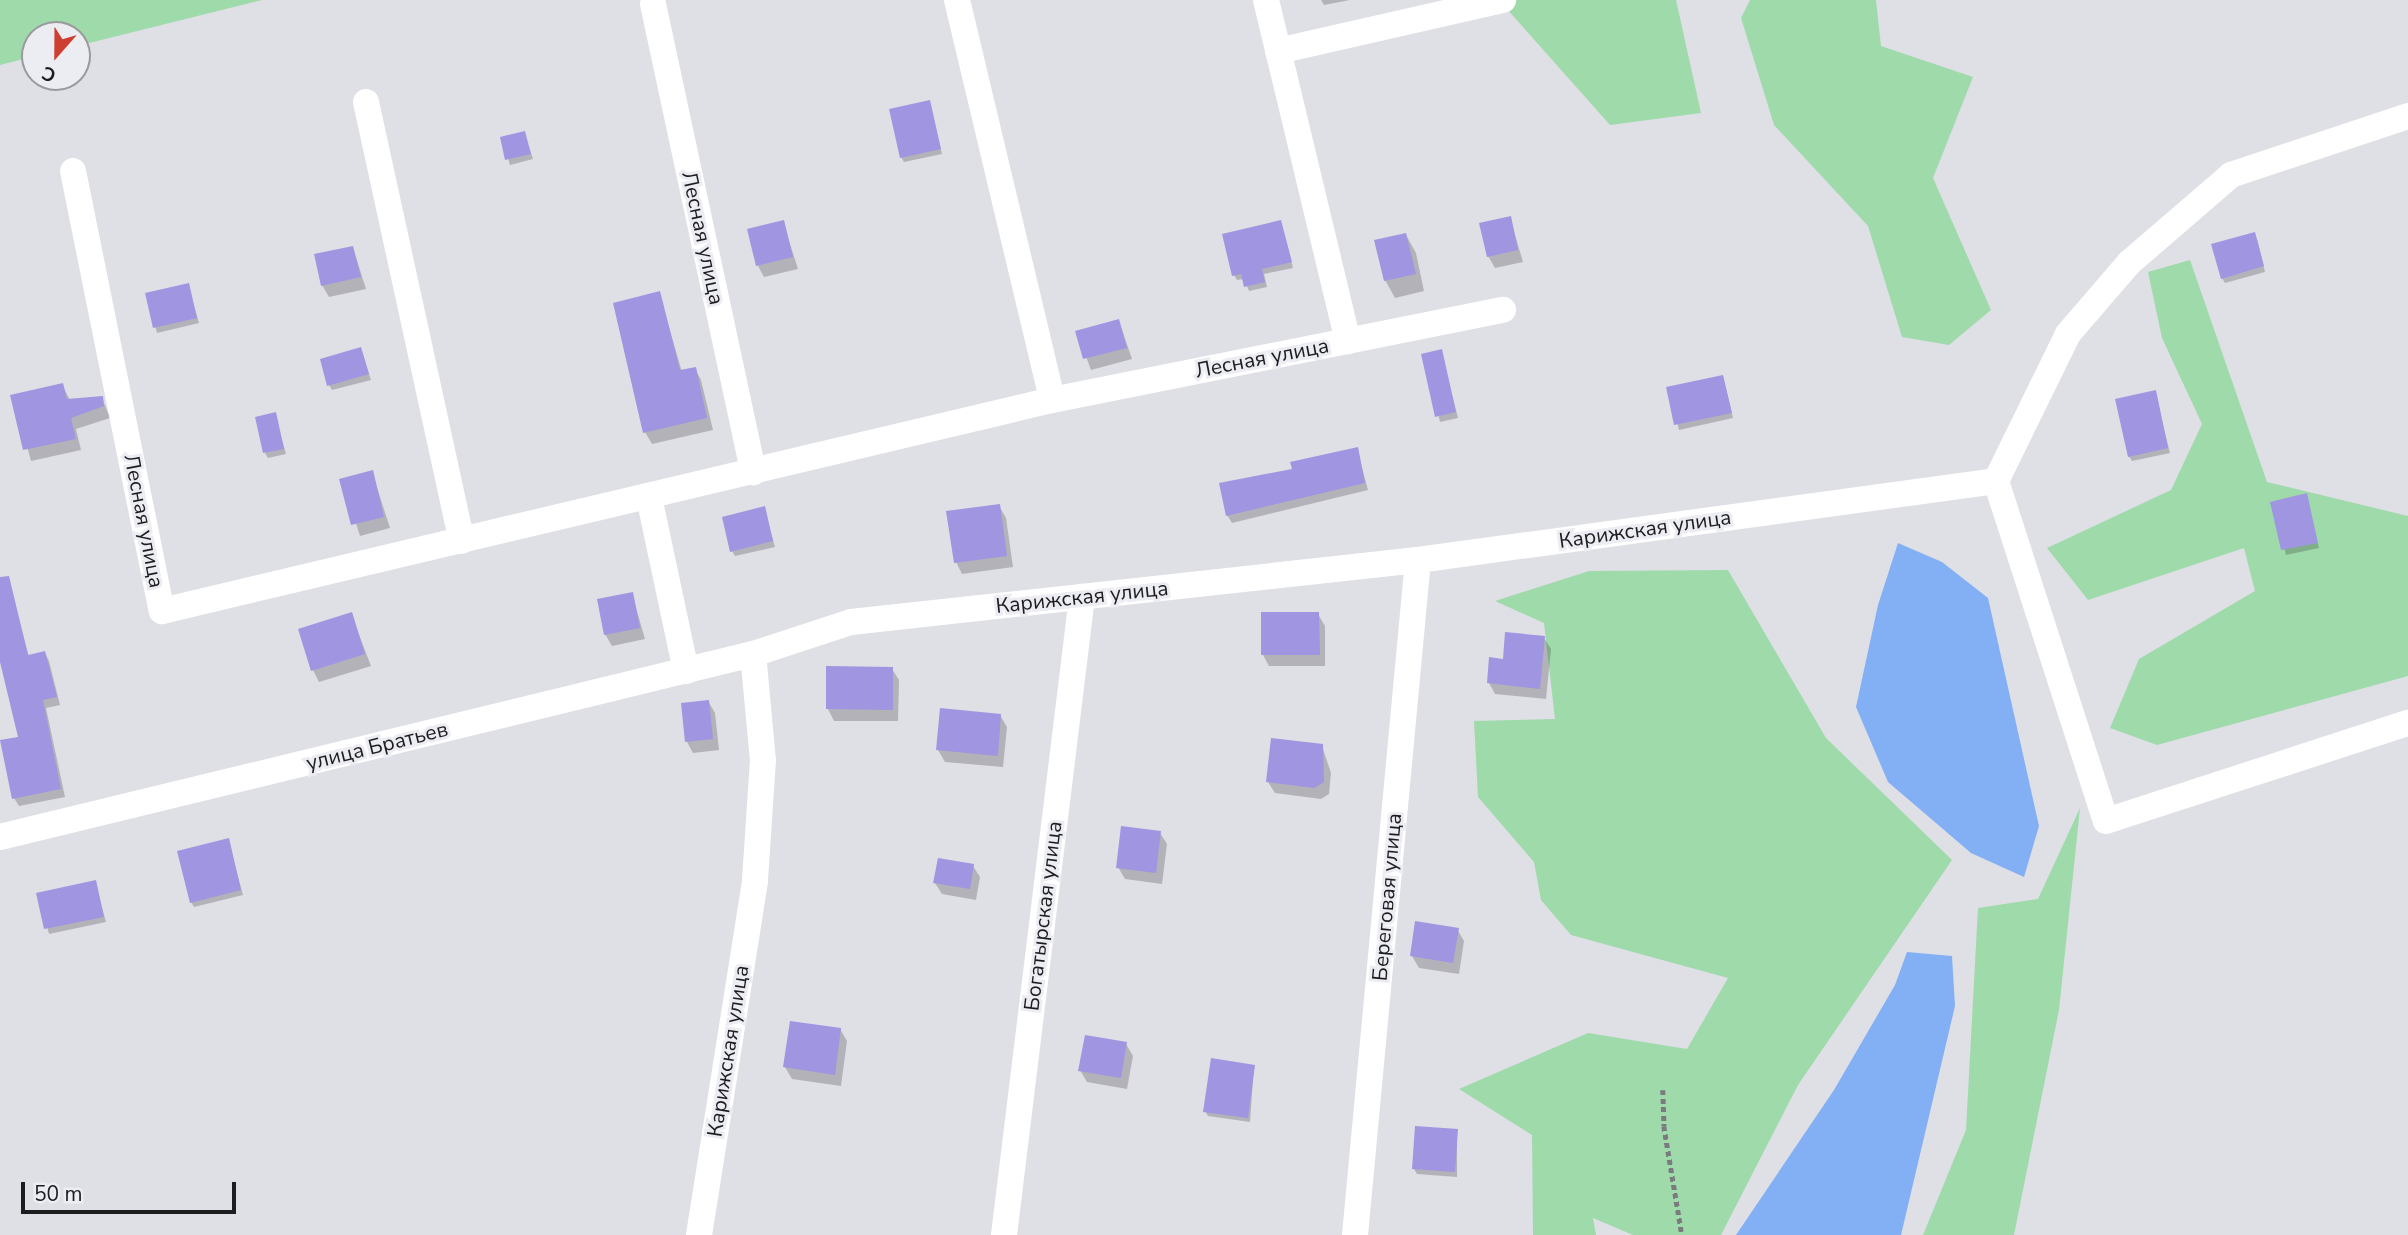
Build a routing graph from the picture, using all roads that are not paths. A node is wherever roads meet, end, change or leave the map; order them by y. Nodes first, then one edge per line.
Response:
1 (957, 0) edge
2 (1266, 0) edge
3 (1503, 0) edge
4 (653, 4) dead end
5 (1278, 51) junction
6 (366, 102) dead end
7 (2408, 116) edge
8 (73, 171) dead end
9 (1503, 310) dead end
10 (1348, 341) junction
11 (1052, 400) junction
12 (753, 472) junction
13 (1996, 481) junction
14 (649, 497) junction
15 (462, 541) junction
16 (1418, 560) junction
17 (1082, 597) junction
18 (753, 654) junction
19 (686, 671) junction
20 (2408, 723) edge
21 (0, 837) edge
22 (699, 1235) edge
23 (1004, 1235) edge
24 (1355, 1235) edge

1 - 11 street
2 - 5 street, Лесная улица
3 - 5 street
4 - 12 street, Лесная улица
5 - 10 street, Лесная улица
6 - 15 street
7 - 13 street
8 - 15 street, Лесная улица
9 - 10 street, Лесная улица
10 - 11 street, Лесная улица
11 - 12 street, Лесная улица
12 - 14 street, Лесная улица
13 - 16 street, Карижская улица
13 - 20 street
14 - 15 street, Лесная улица
14 - 19 street
16 - 17 street, Карижская улица
16 - 24 street, Береговая улица
17 - 18 street, Карижская улица
17 - 23 street, Богатырская улица
18 - 19 street, улица Братьев
18 - 22 street, Карижская улица
19 - 21 street, улица Братьев

